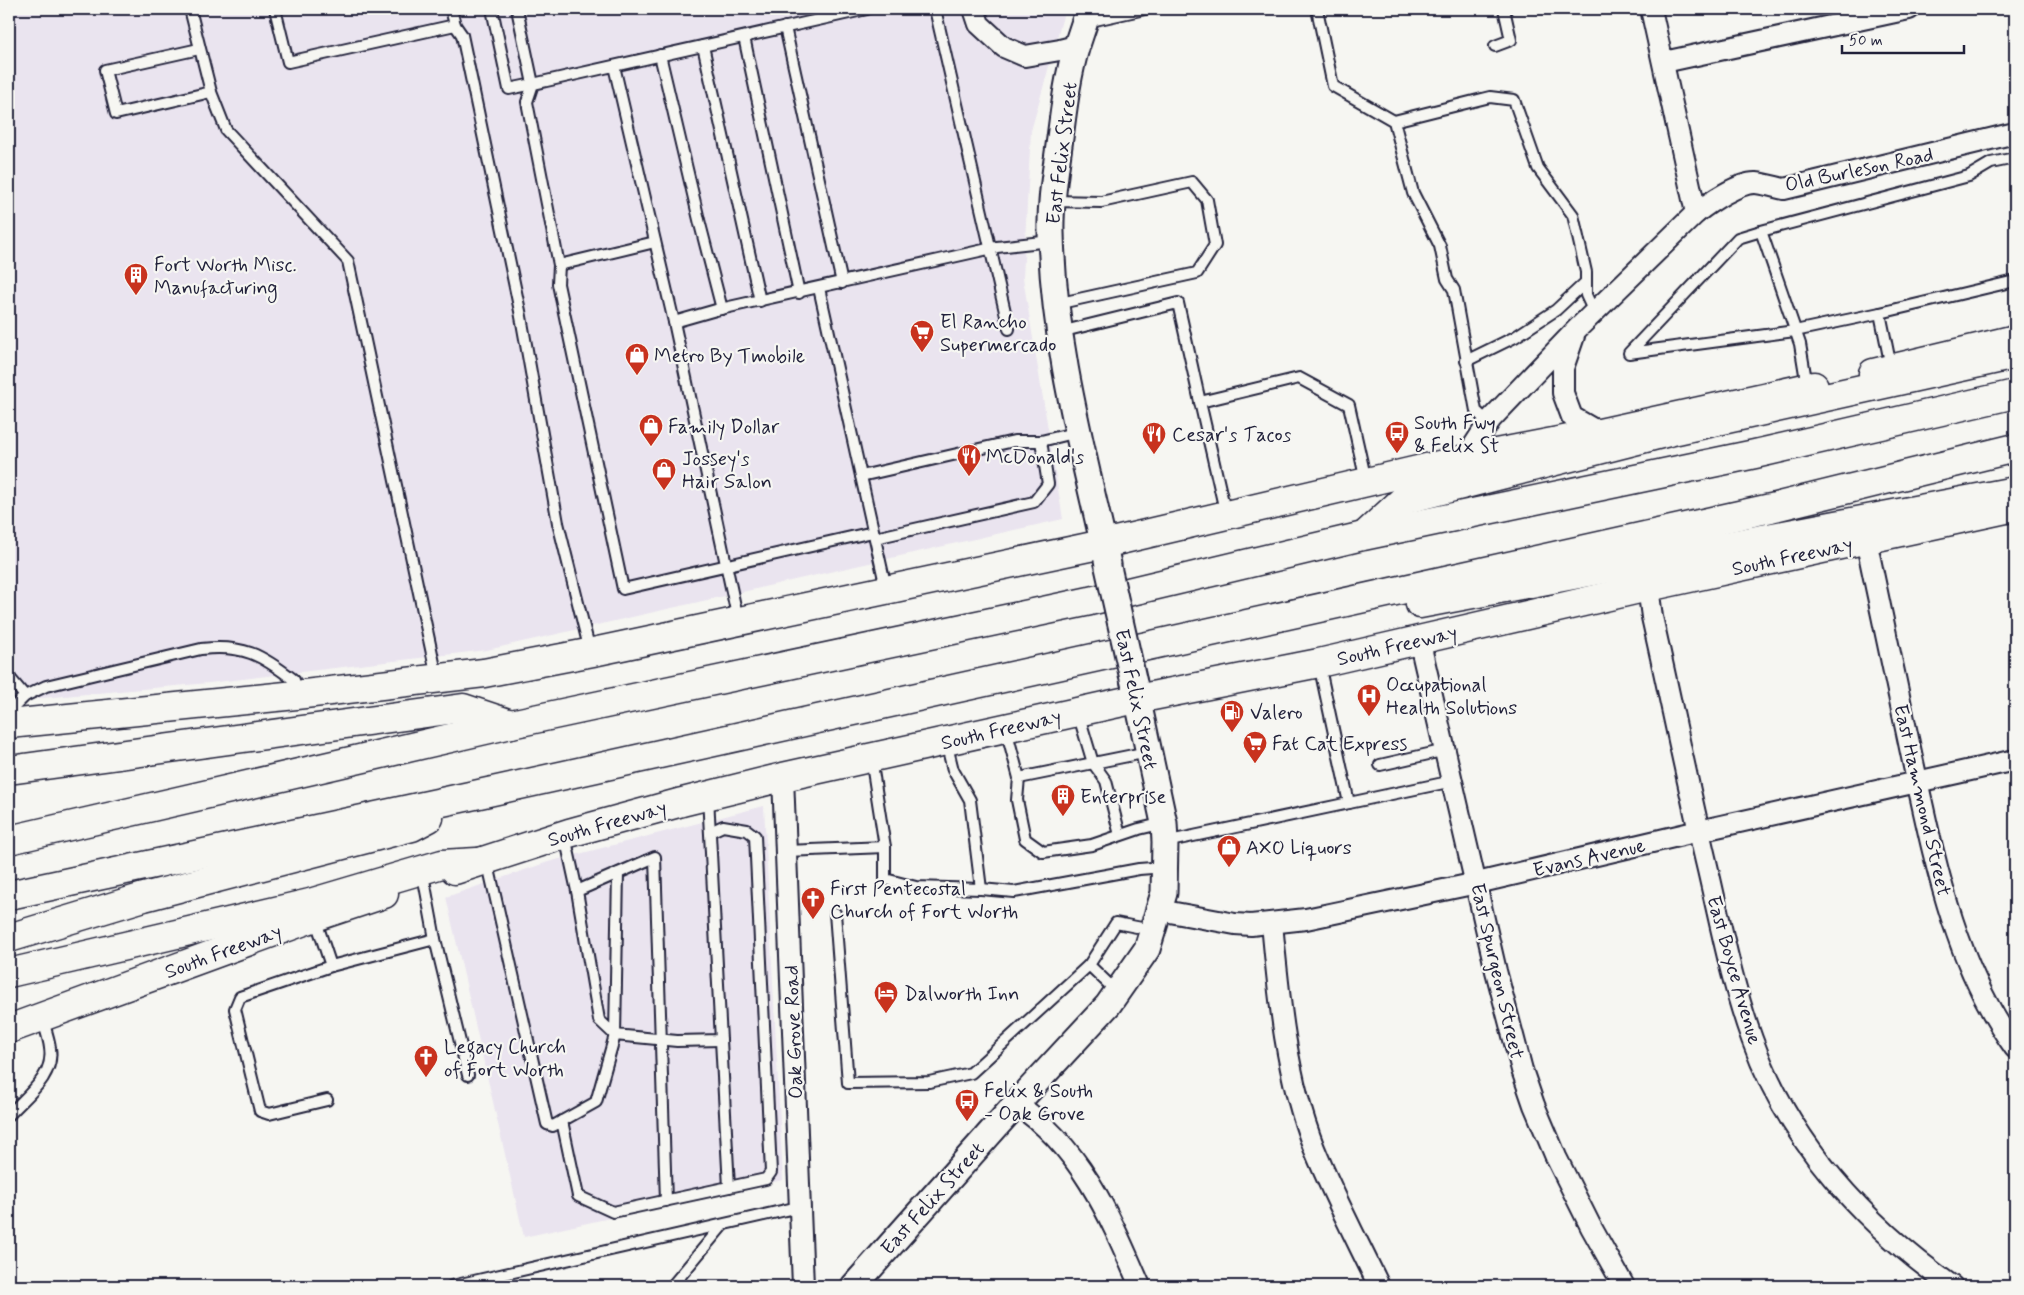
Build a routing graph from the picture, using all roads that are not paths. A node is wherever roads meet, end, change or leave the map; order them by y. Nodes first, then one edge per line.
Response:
1 (190, 9) edge
2 (275, 9) edge
3 (451, 9) edge
4 (492, 9) edge
5 (517, 9) edge
6 (867, 9) edge
7 (935, 9) edge
8 (974, 9) edge
9 (1145, 9) edge
10 (1317, 9) edge
11 (1504, 9) edge
12 (1651, 9) edge
13 (1909, 9) edge
14 (1087, 15) edge
15 (455, 25) junction
16 (785, 27) junction
17 (744, 36) junction
18 (702, 46) junction
19 (1076, 46) junction
20 (1495, 46) dead end
21 (199, 49) junction
22 (660, 55) junction
23 (1664, 62) junction
24 (614, 66) junction
25 (533, 84) junction
26 (211, 92) junction
27 (1394, 121) junction
28 (2015, 133) edge
29 (2015, 158) edge
30 (1053, 201) junction
31 (1696, 214) junction
32 (1761, 231) junction
33 (1052, 240) junction
34 (655, 242) junction
35 (990, 248) junction
36 (559, 266) junction
37 (2015, 280) edge
38 (1586, 282) junction
39 (842, 283) junction
40 (819, 288) junction
41 (799, 293) junction
42 (760, 301) junction
43 (1056, 304) junction
44 (722, 309) junction
45 (1594, 312) junction
46 (1880, 313) junction
47 (674, 322) junction
48 (1009, 329) dead end
49 (1576, 329) junction
50 (1795, 331) junction
51 (1060, 332) junction
52 (2015, 339) edge
53 (2015, 355) edge
54 (1466, 361) junction
55 (1891, 369) junction
56 (1807, 387) junction
57 (2015, 394) edge
58 (1200, 402) junction
59 (1489, 423) junction
60 (1078, 432) junction
61 (1600, 433) junction
62 (1041, 441) junction
63 (2015, 448) edge
64 (1465, 459) junction
65 (861, 476) junction
66 (1367, 483) junction
67 (2015, 491) edge
68 (2015, 507) edge
69 (1226, 516) junction
70 (874, 535) junction
71 (1363, 536) junction
72 (1866, 540) junction
73 (1106, 555) junction
74 (726, 564) junction
75 (1648, 586) junction
76 (886, 589) junction
77 (1350, 601) junction
78 (739, 621) junction
79 (1419, 639) junction
80 (590, 652) junction
81 (1319, 663) junction
82 (9, 678) edge
83 (438, 679) junction
84 (1136, 691) junction
85 (25, 696) junction
86 (296, 696) junction
87 (1078, 712) junction
88 (12, 724) edge
89 (511, 724) junction
90 (1006, 728) junction
91 (946, 741) junction
92 (1446, 750) junction
93 (1149, 752) junction
94 (871, 758) junction
95 (87, 759) junction
96 (2015, 760) edge
97 (1093, 763) junction
98 (9, 764) edge
99 (1380, 765) dead end
100 (9, 770) edge
101 (783, 777) junction
102 (1019, 778) junction
103 (1453, 781) junction
104 (1918, 782) junction
105 (470, 796) junction
106 (708, 796) junction
107 (1349, 803) junction
108 (1699, 831) junction
109 (710, 832) junction
110 (565, 834) junction
111 (15, 835) edge
112 (1120, 835) junction
113 (1165, 844) junction
114 (885, 848) junction
115 (786, 851) junction
116 (482, 860) junction
117 (618, 873) junction
118 (424, 880) junction
119 (1477, 883) junction
120 (981, 889) junction
121 (577, 891) junction
122 (9, 895) edge
123 (835, 913) dead end
124 (315, 917) junction
125 (1156, 920) junction
126 (1272, 923) junction
127 (9, 938) edge
128 (435, 939) junction
129 (1089, 965) junction
130 (331, 966) junction
131 (9, 973) edge
132 (1117, 992) junction
133 (42, 1017) junction
134 (9, 1029) edge
135 (615, 1035) junction
136 (660, 1039) junction
137 (720, 1040) junction
138 (2015, 1048) edge
139 (468, 1075) dead end
140 (326, 1100) dead end
141 (1016, 1104) junction
142 (9, 1115) edge
143 (562, 1121) junction
144 (729, 1187) junction
145 (666, 1200) junction
146 (800, 1207) junction
147 (722, 1226) junction
148 (860, 1284) edge
149 (452, 1286) edge
150 (672, 1286) edge
151 (803, 1286) edge
152 (1140, 1286) edge
153 (1379, 1286) edge
154 (1624, 1286) edge
155 (1952, 1286) edge

1 - 21 lane
2 - 15 lane
3 - 15 lane
4 - 25 lane
5 - 25 lane
6 - 16 lane
7 - 35 lane
8 - 19 street
9 - 14 lane
10 - 27 lane
11 - 20 lane
12 - 23 street
13 - 23 street
14 - 19 street, East Felix Street
15 - 80 lane
16 - 17 lane
16 - 39 lane
17 - 18 lane
17 - 41 lane
18 - 22 lane
18 - 42 lane
19 - 30 street, East Felix Street
21 - 26 lane
21 - 26 lane
22 - 24 lane
22 - 44 lane
23 - 31 street
24 - 25 lane
24 - 34 lane
25 - 36 lane
26 - 83 lane
27 - 38 lane
27 - 54 lane
28 - 31 street, Old Burleson Road
29 - 32 lane
30 - 33 street, East Felix Street
30 - 43 lane
31 - 45 street, Old Burleson Road
32 - 50 lane
32 - 50 lane
33 - 35 lane
33 - 43 street, East Felix Street
34 - 36 lane
34 - 47 lane
35 - 39 lane
35 - 48 lane
36 - 74 lane
37 - 46 lane
38 - 45 lane
38 - 54 lane
39 - 40 lane
40 - 41 lane
40 - 65 lane
41 - 42 lane
42 - 44 lane
43 - 51 street, East Felix Street
44 - 47 lane
45 - 49 street, Old Burleson Road
46 - 50 lane
46 - 55 lane
47 - 74 lane
49 - 59 street, Old Burleson Road
49 - 61 street, Old Burleson Road
50 - 56 lane
51 - 58 lane
51 - 60 street, East Felix Street
52 - 55 main road
53 - 71 main road
54 - 59 lane
55 - 56 main road
56 - 61 main road
57 - 71 main road
58 - 66 lane
58 - 69 lane
59 - 64 street, Old Burleson Road
60 - 62 lane
60 - 73 street, East Felix Street
61 - 64 main road
62 - 65 lane
62 - 70 lane
63 - 77 main road
64 - 66 main road
65 - 70 lane
66 - 69 main road
67 - 77 main road
68 - 72 main road, South Freeway
69 - 73 main road
70 - 74 lane
70 - 76 lane
71 - 89 main road
72 - 75 main road, South Freeway
72 - 104 street, East Hammond Street
73 - 76 main road
73 - 84 street, East Felix Street, bridge
74 - 78 lane
75 - 79 main road, South Freeway
75 - 108 street, East Boyce Avenue
76 - 78 main road
77 - 105 main road
78 - 80 main road
79 - 81 main road, South Freeway
79 - 92 street, East Spurgeon Street
80 - 83 main road
81 - 84 main road, South Freeway
81 - 107 lane
82 - 85 lane
83 - 86 main road
84 - 87 main road, South Freeway
84 - 93 street, East Felix Street
85 - 86 lane
85 - 88 lane
86 - 88 main road
87 - 90 main road, South Freeway
87 - 97 lane
89 - 95 main road
89 - 111 main road
90 - 91 main road, South Freeway
90 - 102 lane
91 - 94 main road, South Freeway
91 - 120 lane
92 - 99 lane
92 - 103 street, East Spurgeon Street
93 - 97 lane
93 - 113 street, East Felix Street
94 - 101 main road, South Freeway
94 - 114 lane
95 - 98 main road
95 - 100 main road
96 - 104 street, Evans Avenue
97 - 102 lane
97 - 112 lane
101 - 106 main road, South Freeway
101 - 115 street, Oak Grove Road
102 - 112 lane
103 - 107 lane
103 - 119 street, East Spurgeon Street
104 - 108 street, Evans Avenue
104 - 138 street, East Hammond Street
105 - 122 main road
105 - 127 main road
106 - 109 lane
106 - 110 main road, South Freeway
107 - 113 lane
108 - 119 street, Evans Avenue
108 - 155 street, East Boyce Avenue
109 - 137 lane
109 - 144 lane
110 - 116 main road, South Freeway
110 - 121 lane
112 - 113 lane
113 - 120 lane
113 - 125 street, East Felix Street
114 - 115 lane
114 - 120 lane
115 - 146 street, Oak Grove Road
116 - 118 main road, South Freeway
116 - 131 main road
116 - 143 lane
117 - 121 lane
117 - 135 lane
117 - 136 lane
118 - 124 main road, South Freeway
118 - 128 lane
119 - 126 street, Evans Avenue
119 - 154 street, East Spurgeon Street
121 - 135 lane
123 - 129 lane
124 - 130 lane
124 - 133 main road, South Freeway
125 - 126 street, Evans Avenue
125 - 129 lane
125 - 132 street, East Felix Street
126 - 153 street
128 - 130 lane
128 - 139 lane
129 - 132 lane
130 - 140 lane
132 - 141 street, East Felix Street
133 - 134 main road, South Freeway
133 - 142 lane
135 - 136 lane
135 - 143 lane
136 - 137 lane
136 - 145 lane
137 - 144 lane
141 - 148 street, East Felix Street
141 - 152 street
143 - 145 lane
144 - 145 lane
146 - 147 lane
146 - 151 street, Oak Grove Road
147 - 149 lane
147 - 150 lane

